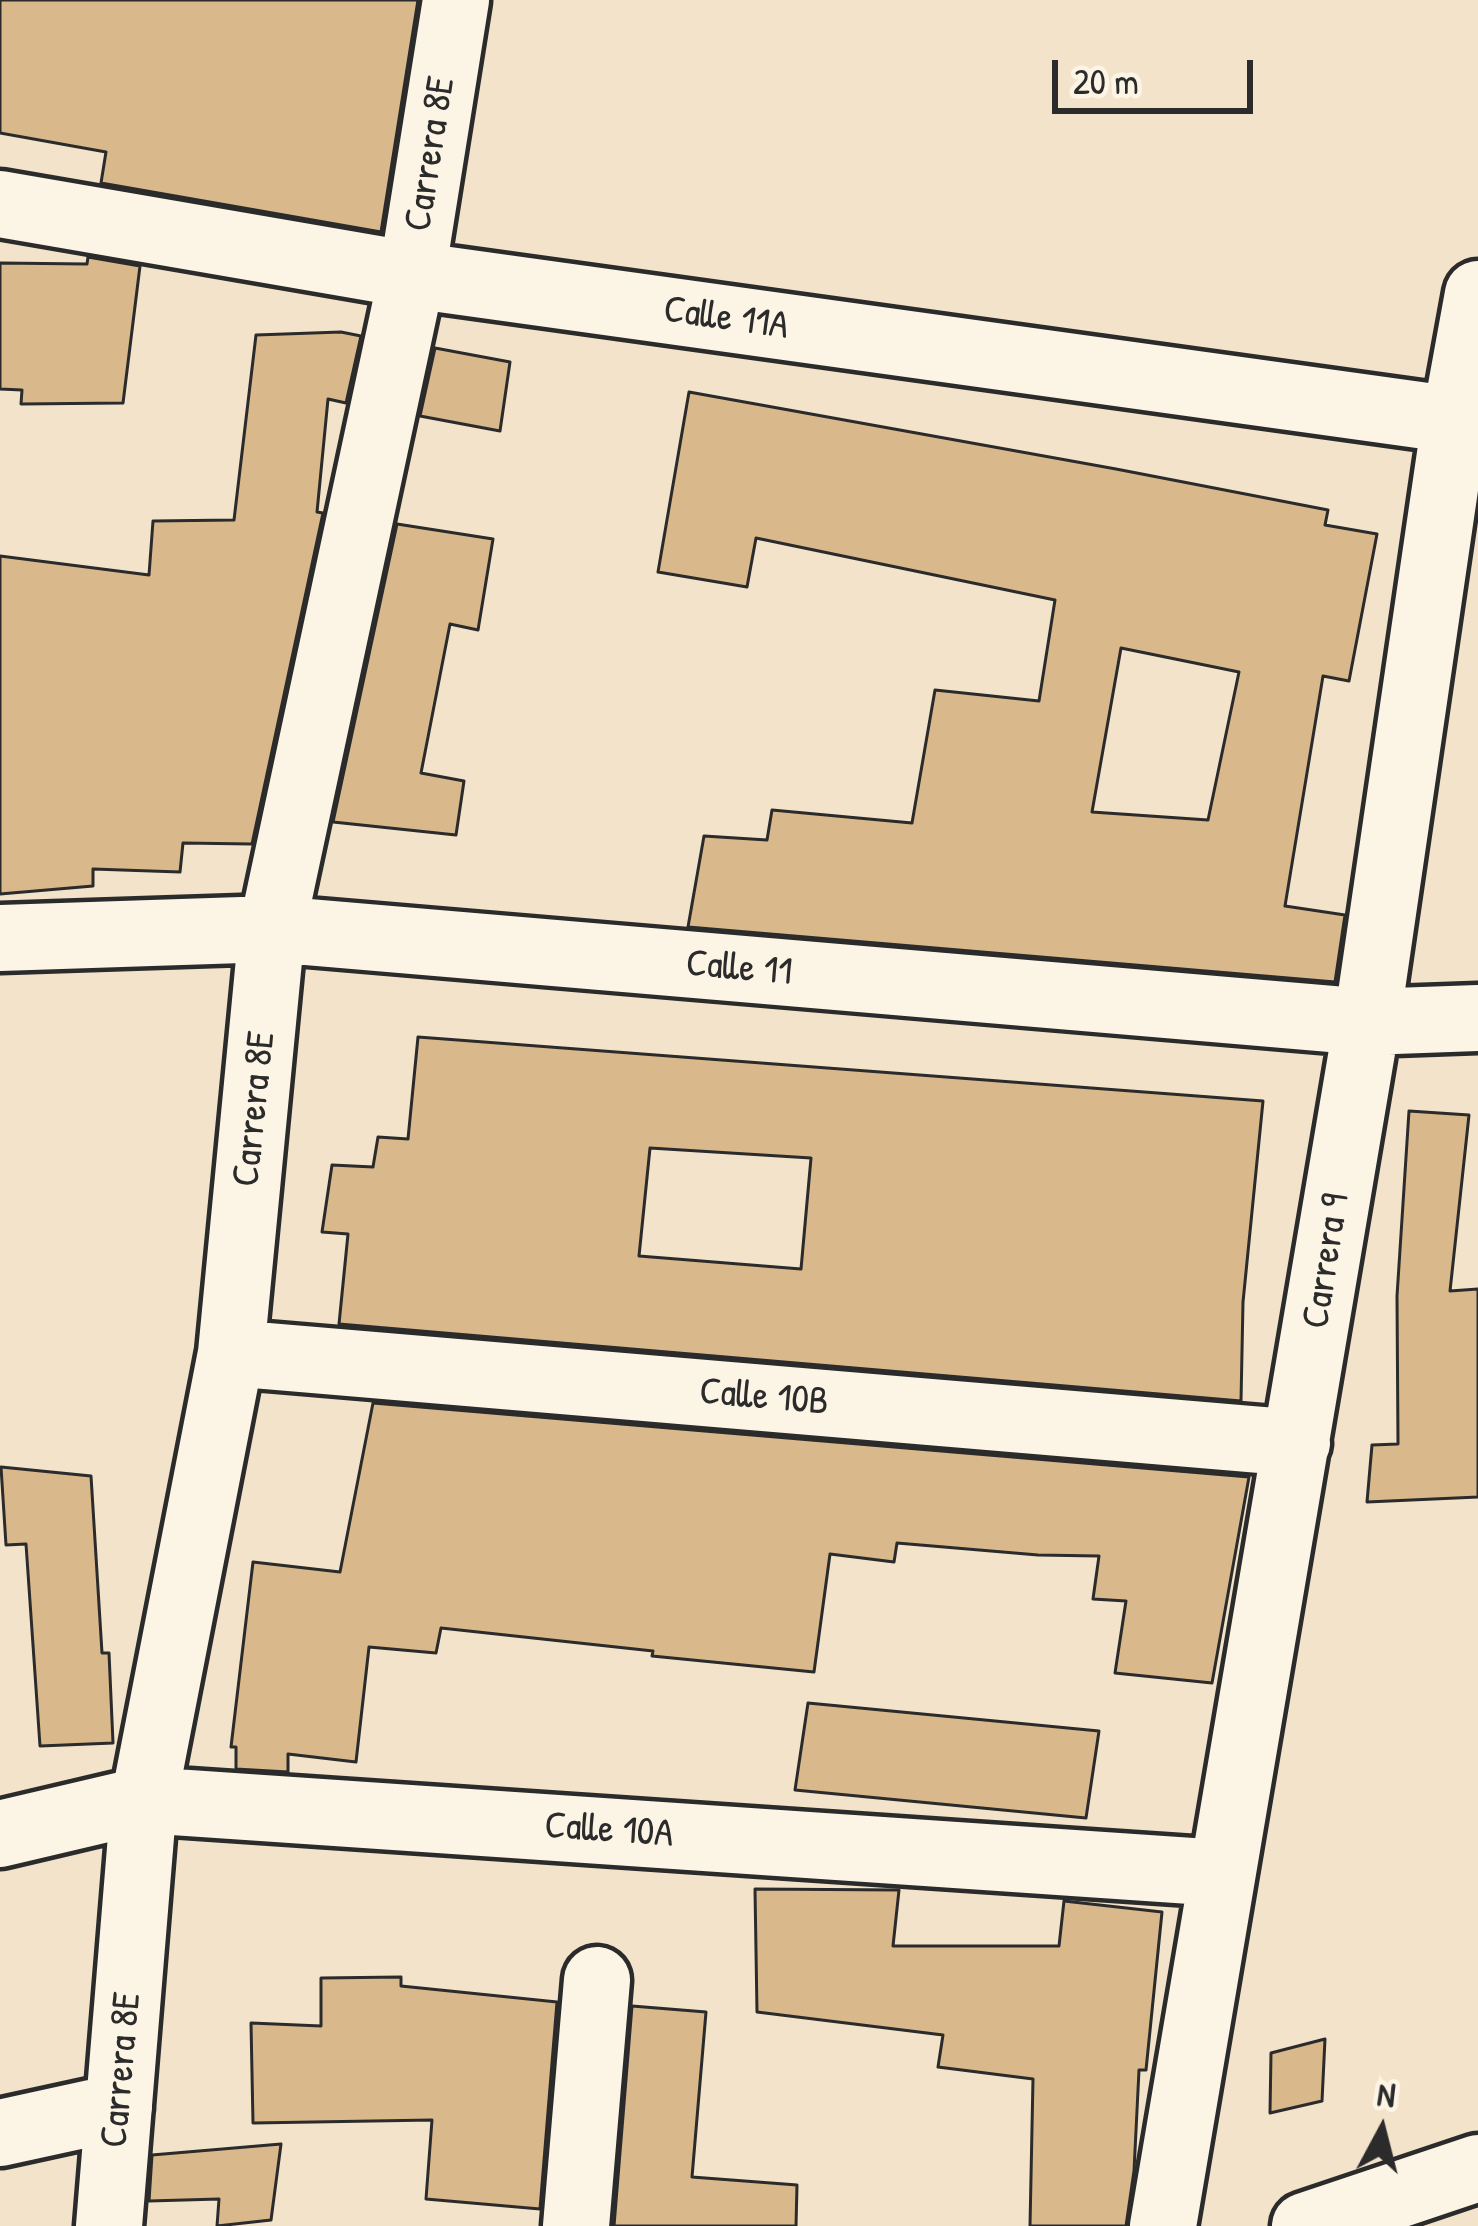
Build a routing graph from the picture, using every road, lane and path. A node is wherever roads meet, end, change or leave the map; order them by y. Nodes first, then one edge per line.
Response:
1 (456, 0) edge
2 (0, 204) edge
3 (412, 275) junction
4 (1478, 294) edge
5 (1467, 427) edge
6 (272, 929) junction
7 (0, 938) edge
8 (1478, 1018) edge
9 (1367, 1022) junction
10 (231, 1353) junction
11 (1297, 1443) junction
12 (144, 1800) junction
13 (0, 1834) edge
14 (1221, 1873) junction
15 (597, 1980) dead end
16 (119, 2107) junction
17 (0, 2133) edge
18 (1478, 2168) edge
19 (109, 2226) edge
20 (576, 2226) edge
21 (1163, 2226) edge
22 (1305, 2226) edge

1 - 3 street, Carrera 8E
2 - 3 street, Calle 11A
3 - 5 street, Calle 11A
3 - 6 street, Carrera 8E
4 - 5 street, Carrera 9
5 - 9 street, Carrera 9
6 - 7 street, Calle 11
6 - 9 street, Calle 11
6 - 10 street, Carrera 8E
8 - 9 street, Calle 11
9 - 11 street, Carrera 9
10 - 11 street, Calle 10B
10 - 12 street, Carrera 8E
11 - 14 street, Carrera 9
12 - 13 street, Calle 10A
12 - 14 street, Calle 10A
12 - 16 street, Carrera 8E
14 - 21 street, Carrera 9
15 - 20 street
16 - 17 street
16 - 19 street, Carrera 8E
18 - 22 street

